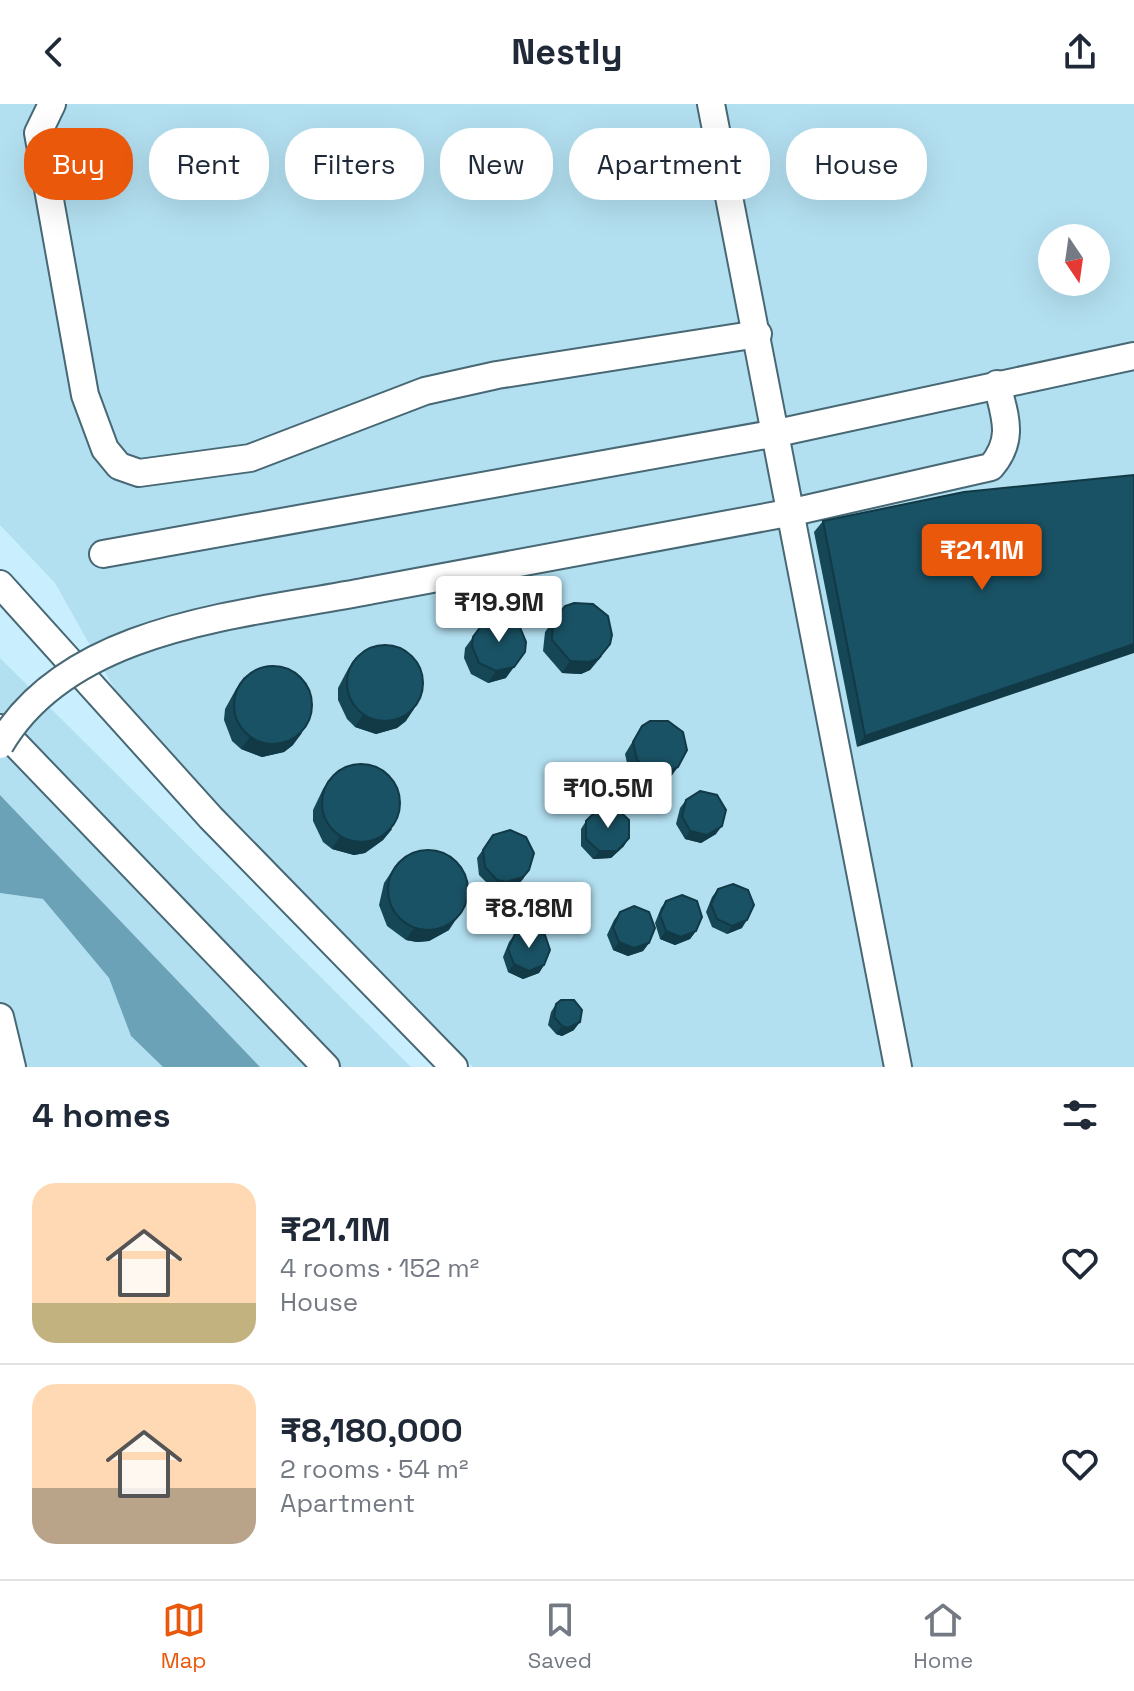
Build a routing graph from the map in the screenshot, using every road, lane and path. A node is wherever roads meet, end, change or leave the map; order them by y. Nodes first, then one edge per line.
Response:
1 (52, 104) edge
2 (711, 104) edge
3 (758, 334) junction
4 (1134, 356) edge
5 (997, 384) junction
6 (777, 433) junction
7 (793, 512) junction
8 (103, 554) dead end
9 (0, 584) edge
10 (0, 728) edge
11 (0, 745) edge
12 (0, 1017) edge
13 (12, 1067) edge
14 (326, 1067) edge
15 (454, 1067) edge
16 (898, 1067) edge

1 - 3 lane
2 - 3 lane
3 - 6 lane
4 - 5 lane
5 - 6 lane
5 - 7 lane
6 - 7 lane
6 - 8 lane
7 - 11 lane, bridge
7 - 16 lane
9 - 15 lane
10 - 14 lane
12 - 13 lane

